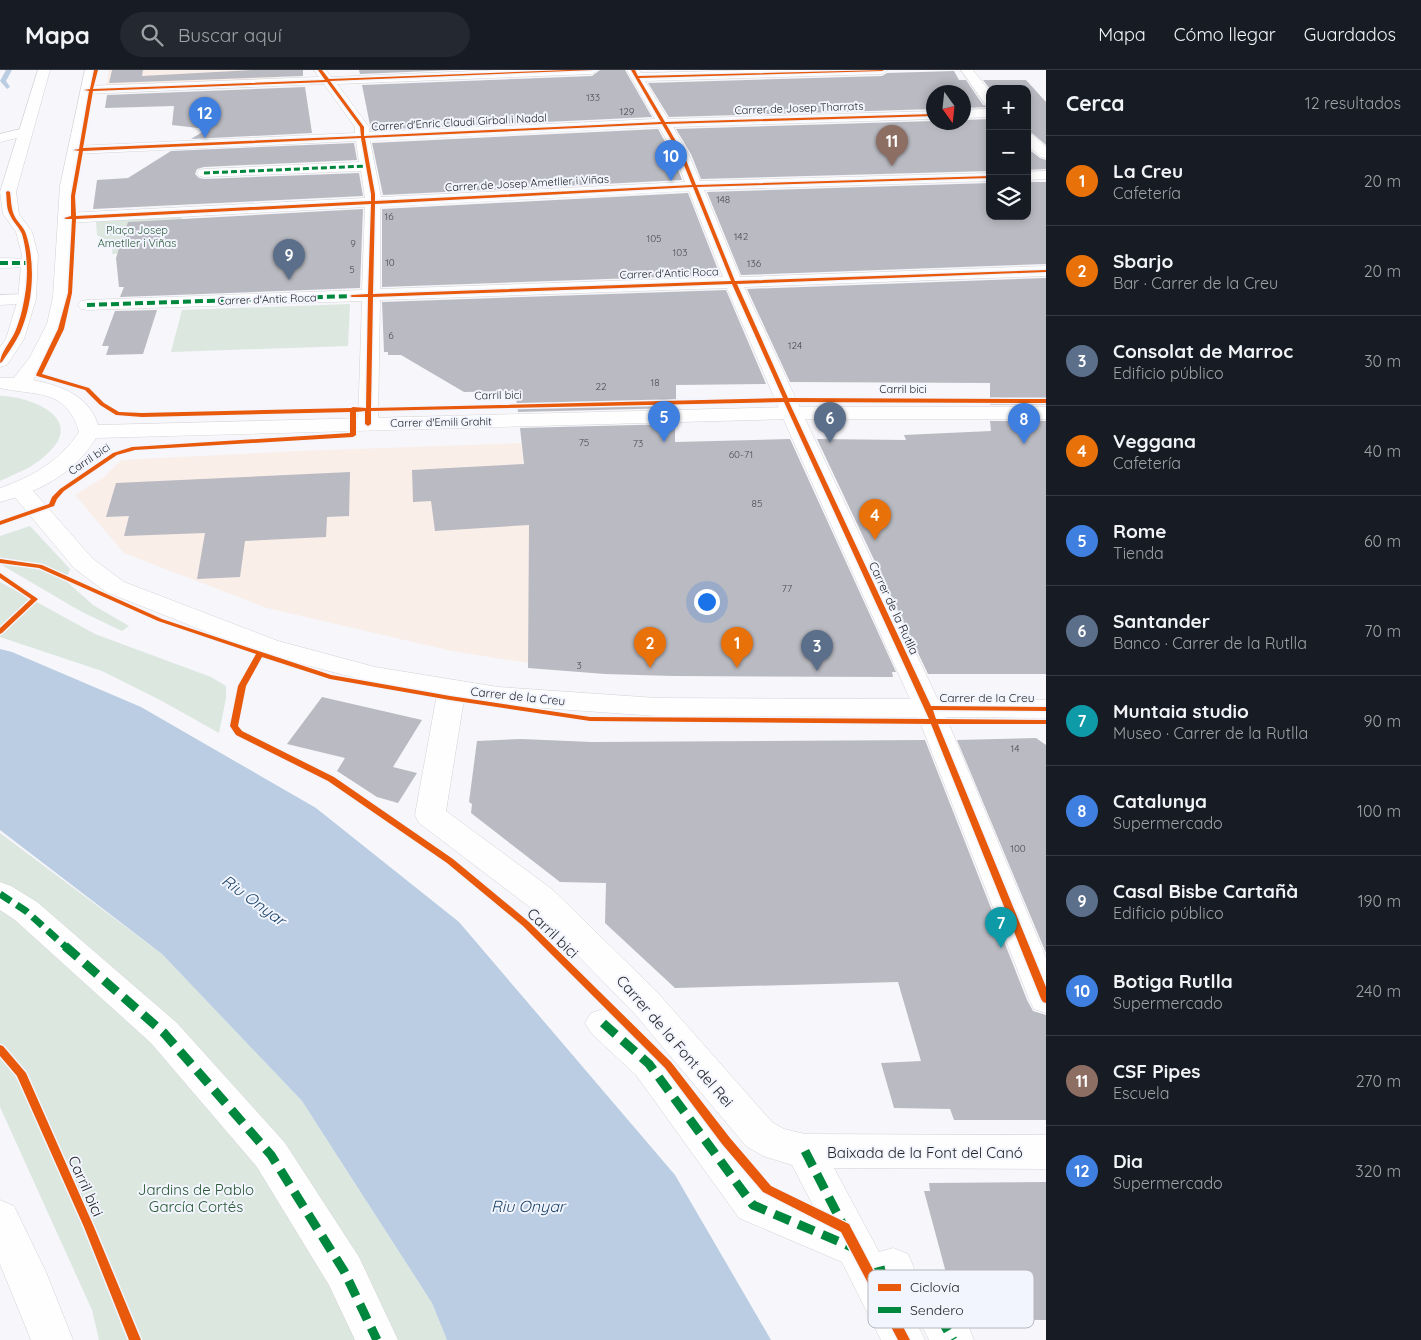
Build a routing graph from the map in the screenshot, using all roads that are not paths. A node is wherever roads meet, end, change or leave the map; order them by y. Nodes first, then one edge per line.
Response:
1 (44, 70) edge
2 (91, 70) edge
3 (592, 70) edge
4 (882, 70) edge
5 (967, 70) edge
6 (635, 74) edge
7 (324, 75) edge
8 (86, 90) junction
9 (986, 96) edge
10 (986, 113) edge
11 (971, 114) edge
12 (926, 115) edge
13 (664, 123) junction
14 (25, 132) junction
15 (363, 137) junction
16 (0, 138) edge
17 (1031, 141) edge
18 (75, 150) junction
19 (1046, 154) edge
20 (367, 166) junction
21 (204, 173) dead end
22 (1031, 176) edge
23 (1046, 176) edge
24 (986, 177) edge
25 (696, 186) junction
26 (0, 198) edge
27 (372, 202) junction
28 (12, 214) junction
29 (66, 218) junction
30 (0, 263) edge
31 (29, 263) junction
32 (1046, 271) edge
33 (734, 282) junction
34 (370, 296) junction
35 (27, 299) junction
36 (0, 300) edge
37 (87, 305) dead end
38 (0, 361) edge
39 (9, 383) edge
40 (792, 413) junction
41 (1046, 414) edge
42 (368, 424) junction
43 (90, 432) junction
44 (10, 492) edge
45 (452, 688) junction
46 (928, 708) junction
47 (1046, 709) edge
48 (0, 894) edge
49 (1046, 999) edge
50 (603, 1023) dead end
51 (804, 1152) junction
52 (1046, 1152) edge
53 (0, 1219) edge
54 (872, 1264) junction
55 (875, 1270) edge
56 (899, 1328) edge
57 (947, 1328) edge
58 (52, 1340) edge
59 (377, 1340) edge
60 (904, 1340) edge
61 (954, 1340) edge

1 - 14 street
2 - 8 street
3 - 7 street
4 - 6 street
5 - 9 street
6 - 13 street, Carrer de la Rutlla
7 - 8 street
7 - 15 street
8 - 18 street
10 - 11 street
12 - 13 street, Carrer de Josep Tharrats
13 - 15 street, Carrer d'Enric Claudi Girbal i Nadal
13 - 25 street, Carrer de la Rutlla
14 - 16 street
14 - 28 street
15 - 18 street, Carrer d'Enric Claudi Girbal i Nadal
15 - 20 street
17 - 19 street
18 - 29 street
20 - 21 street
20 - 27 street
22 - 23 street
24 - 25 street, Carrer de Josep Ametller i Viñas
25 - 27 street, Carrer de Josep Ametller i Viñas
25 - 33 street, Carrer de la Rutlla
26 - 28 street
27 - 29 street, Carrer de Josep Ametller i Viñas
27 - 34 street
28 - 31 street
29 - 39 street
30 - 31 street
31 - 35 street
32 - 33 street, Carrer d'Antic Roca
33 - 34 street, Carrer d'Antic Roca
33 - 40 street, Carrer de la Rutlla
34 - 37 street, Carrer d'Antic Roca
34 - 42 street
35 - 36 street
35 - 38 street
39 - 43 street
40 - 41 street, Carrer d'Emili Grahit
40 - 42 street, Carrer d'Emili Grahit
40 - 46 street, Carrer de la Rutlla
42 - 43 street, Carrer d'Emili Grahit
43 - 44 street
44 - 45 street, Carrer de la Creu
45 - 46 street, Carrer de la Creu
45 - 51 street, Carrer de la Font del Rei
46 - 47 street, Carrer de la Creu
46 - 49 street, Carrer de la Rutlla
48 - 59 street
50 - 54 street
51 - 52 street, Baixada de la Font del Canó
51 - 54 street
53 - 58 street
54 - 55 street
56 - 60 street
57 - 61 street

